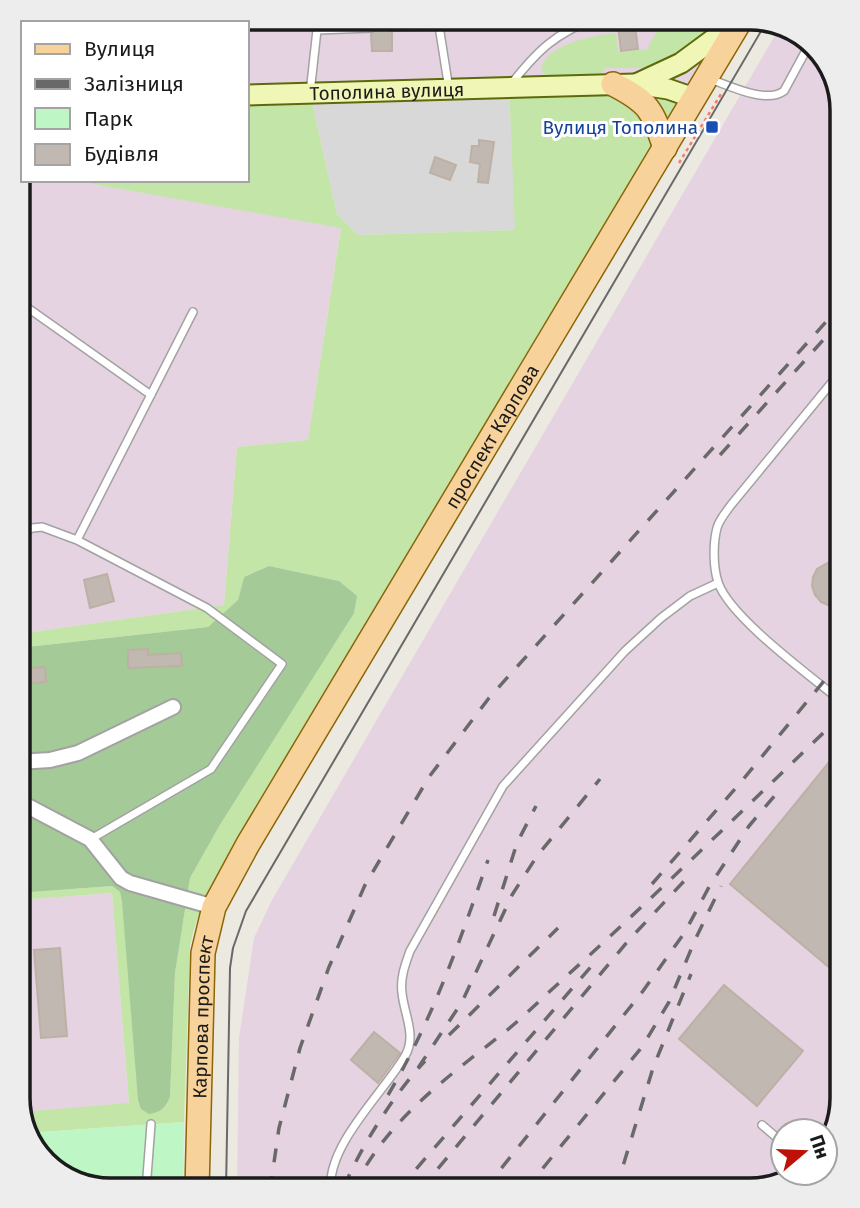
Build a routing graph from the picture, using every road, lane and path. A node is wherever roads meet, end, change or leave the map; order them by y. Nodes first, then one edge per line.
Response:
1 (317, 30) edge
2 (440, 30) edge
3 (566, 30) edge
4 (726, 30) edge
5 (737, 30) edge
6 (805, 52) edge
7 (716, 81) junction
8 (624, 84) junction
9 (518, 87) junction
10 (450, 90) junction
11 (248, 94) edge
12 (310, 94) junction
13 (694, 98) junction
14 (672, 155) junction
15 (30, 310) edge
16 (193, 312) dead end
17 (830, 385) edge
18 (151, 395) junction
19 (30, 529) edge
20 (77, 540) junction
21 (718, 583) junction
22 (830, 692) edge
23 (173, 707) dead end
24 (30, 761) edge
25 (30, 807) edge
26 (90, 839) junction
27 (243, 853) joint
28 (214, 907) junction
29 (151, 1124) dead end
30 (762, 1125) dead end
31 (769, 1131) edge
32 (147, 1178) edge
33 (197, 1178) edge
34 (330, 1178) edge

1 - 12 lane
2 - 10 lane
3 - 9 lane
4 - 8 main road
5 - 7 main road, проспект Карпова
6 - 7 lane
7 - 13 main road, проспект Карпова
7 - 14 path
8 - 9 main road, Тополина вулиця
8 - 13 main road
8 - 14 main road
9 - 10 main road, Тополина вулиця
10 - 12 main road, Тополина вулиця
11 - 12 main road, Тополина вулиця
13 - 14 main road, проспект Карпова
14 - 27 main road, проспект Карпова
15 - 18 lane
16 - 18 lane
17 - 21 lane
18 - 20 lane
19 - 20 lane
20 - 26 lane
21 - 22 lane
21 - 34 lane
23 - 24 street
25 - 26 street
26 - 28 street
27 - 28 main road, Карпова проспект
28 - 33 main road, Карпова проспект
29 - 32 lane
30 - 31 lane

